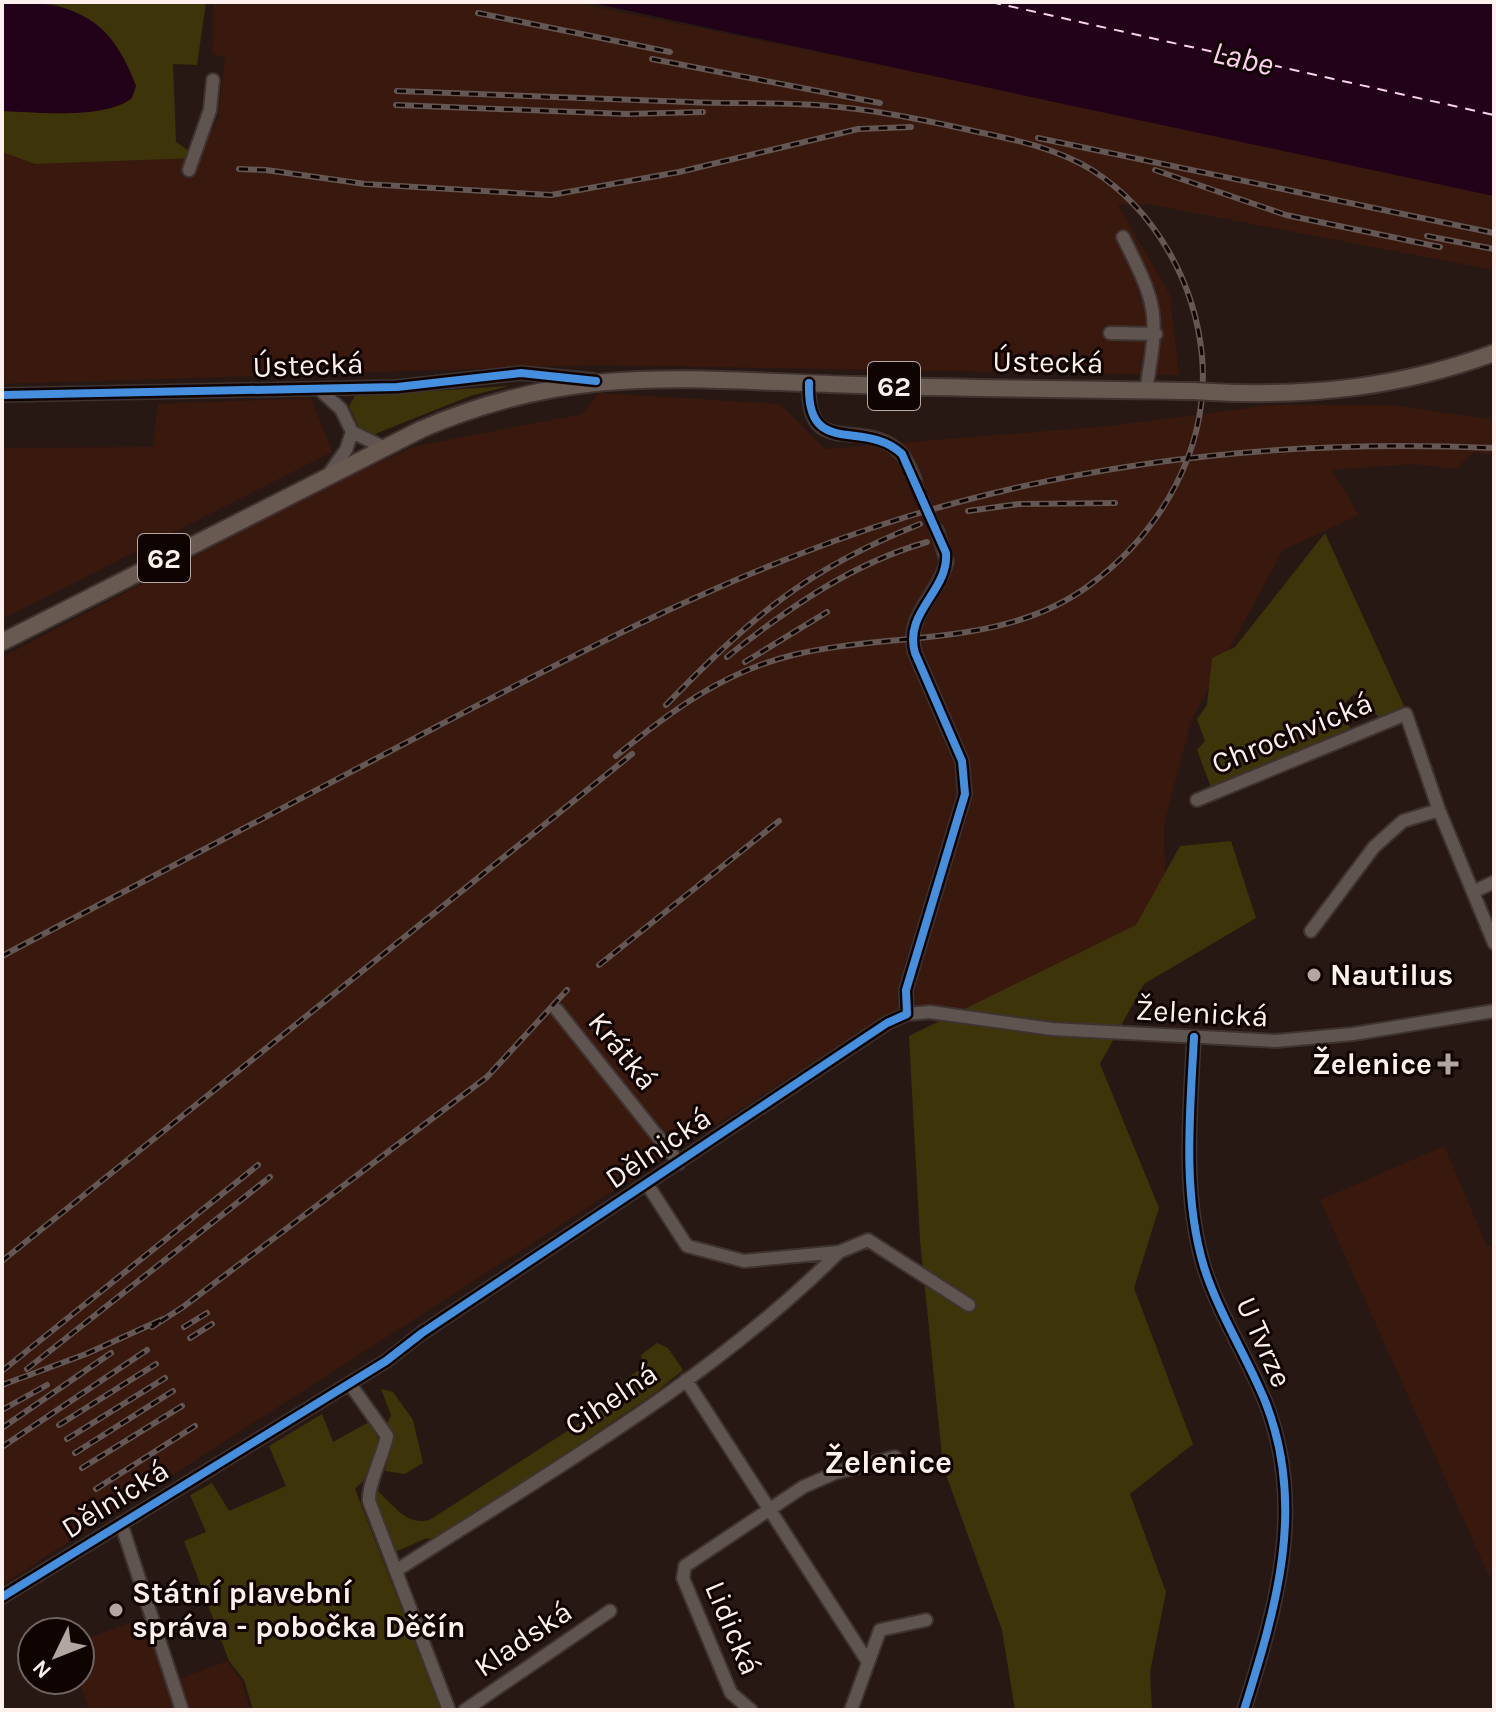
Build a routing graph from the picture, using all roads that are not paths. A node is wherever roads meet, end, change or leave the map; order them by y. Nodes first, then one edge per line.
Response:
1 (213, 80) dead end
2 (189, 170) dead end
3 (1123, 237) dead end
4 (1110, 333) dead end
5 (1156, 334) junction
6 (1494, 353) edge
7 (596, 381) junction
8 (809, 383) junction
9 (319, 389) junction
10 (1146, 390) junction
11 (2, 395) edge
12 (352, 432) junction
13 (383, 447) junction
14 (327, 475) junction
15 (915, 480) tunnel mouth
16 (937, 530) tunnel mouth
17 (2, 642) edge
18 (1197, 800) dead end
19 (1439, 810) junction
20 (1494, 882) edge
21 (1475, 891) junction
22 (1311, 931) dead end
23 (1494, 943) edge
24 (557, 1010) dead end
25 (1494, 1011) edge
26 (907, 1014) junction
27 (1194, 1037) junction
28 (679, 1163) junction
29 (647, 1184) junction
30 (839, 1252) junction
31 (969, 1305) dead end
32 (686, 1380) junction
33 (350, 1384) junction
34 (895, 1457) dead end
35 (769, 1508) junction
36 (121, 1523) junction
37 (397, 1570) junction
38 (2, 1597) edge
39 (610, 1611) dead end
40 (926, 1620) dead end
41 (868, 1662) junction
42 (182, 1710) edge
43 (449, 1710) edge
44 (465, 1710) edge
45 (751, 1710) edge
46 (851, 1710) edge
47 (1244, 1710) edge

1 - 2 street
3 - 5 street
4 - 5 street
5 - 10 street
6 - 10 main road, Ústecká / 62, bridge
7 - 8 main road, Ústecká / 62
7 - 9 street, Ústecká
7 - 13 main road, Ústecká / 62
8 - 10 main road, Ústecká / 62
8 - 15 street
9 - 11 street, Ústecká
9 - 12 street, Ústecká
12 - 13 street
12 - 14 street
13 - 14 main road, Ústecká / 62
14 - 17 main road, 62
16 - 26 street
18 - 19 street, Chrochvická
19 - 21 street
19 - 22 street
20 - 21 street
21 - 23 street
24 - 28 street, Krátká
25 - 27 street, Želenická
26 - 27 street, Želenická
26 - 28 street, Dělnická
27 - 47 street, U Tvrze
28 - 29 street, Dělnická
29 - 30 street
29 - 33 street, Dělnická
30 - 31 street
30 - 32 street, Cihelná
32 - 35 street
32 - 37 street, Cihelná
33 - 36 street, Dělnická
33 - 37 street, Kladská
34 - 35 street
35 - 41 street
35 - 45 street, Lidická
36 - 38 street, Dělnická
36 - 42 street
37 - 43 street, Kladská
39 - 44 street, Kladská
40 - 41 street
41 - 46 street

